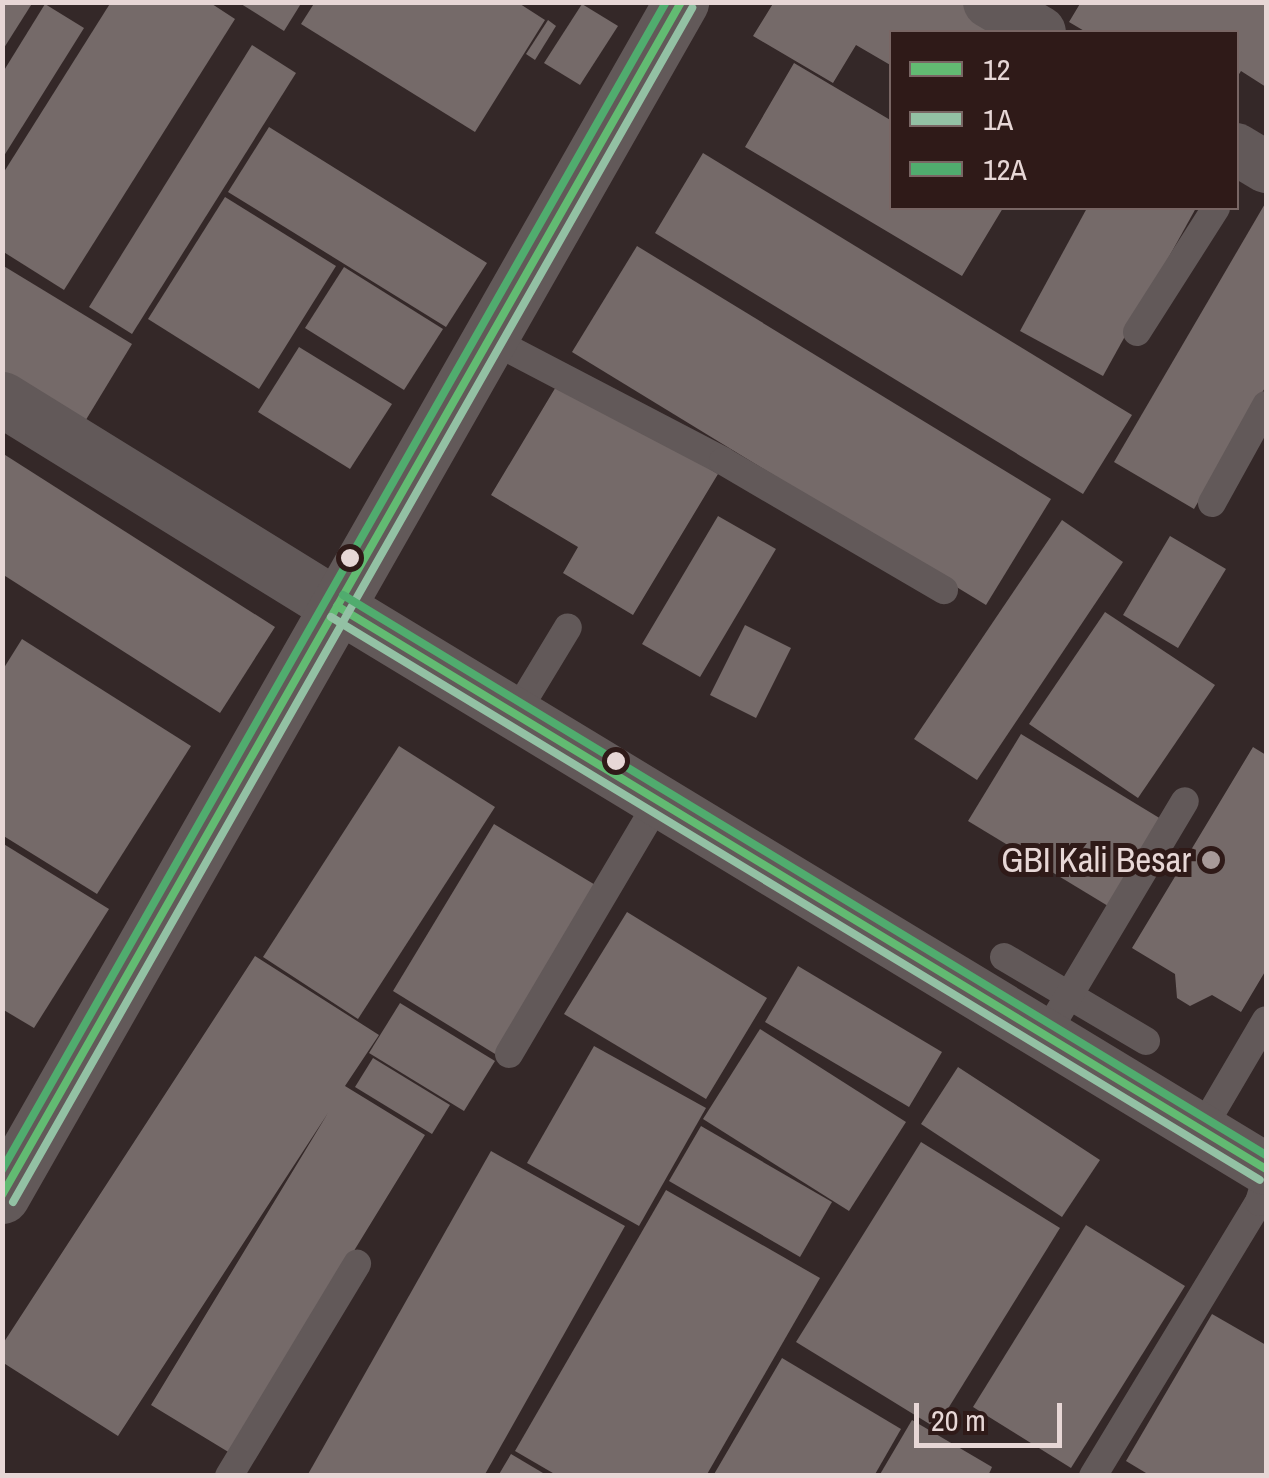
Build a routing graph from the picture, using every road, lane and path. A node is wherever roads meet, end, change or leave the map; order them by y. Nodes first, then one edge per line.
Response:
1 (681, 2) edge
2 (989, 2) edge
3 (1037, 30) edge
4 (1215, 210) edge
5 (1137, 332) dead end
6 (488, 338) junction
7 (2, 399) edge
8 (1266, 405) edge
9 (1212, 503) dead end
10 (944, 590) dead end
11 (337, 606) junction
12 (568, 627) dead end
13 (516, 713) junction
14 (659, 800) junction
15 (1185, 801) dead end
16 (1004, 957) dead end
17 (1058, 1014) junction
18 (1266, 1020) edge
19 (1146, 1041) dead end
20 (509, 1054) dead end
21 (1202, 1130) junction
22 (1266, 1169) edge
23 (1266, 1179) edge
24 (2, 1196) edge
25 (357, 1264) dead end
26 (229, 1476) edge
27 (1093, 1476) edge

1 - 6 street
2 - 3 street
4 - 5 lane
6 - 10 lane
6 - 11 street
7 - 11 street
8 - 9 lane
11 - 13 street
11 - 24 street
12 - 13 lane
13 - 14 street
14 - 17 street
14 - 20 lane
15 - 17 lane
16 - 17 lane
17 - 19 lane
17 - 21 street
18 - 21 lane
21 - 22 street
23 - 27 lane
25 - 26 lane

